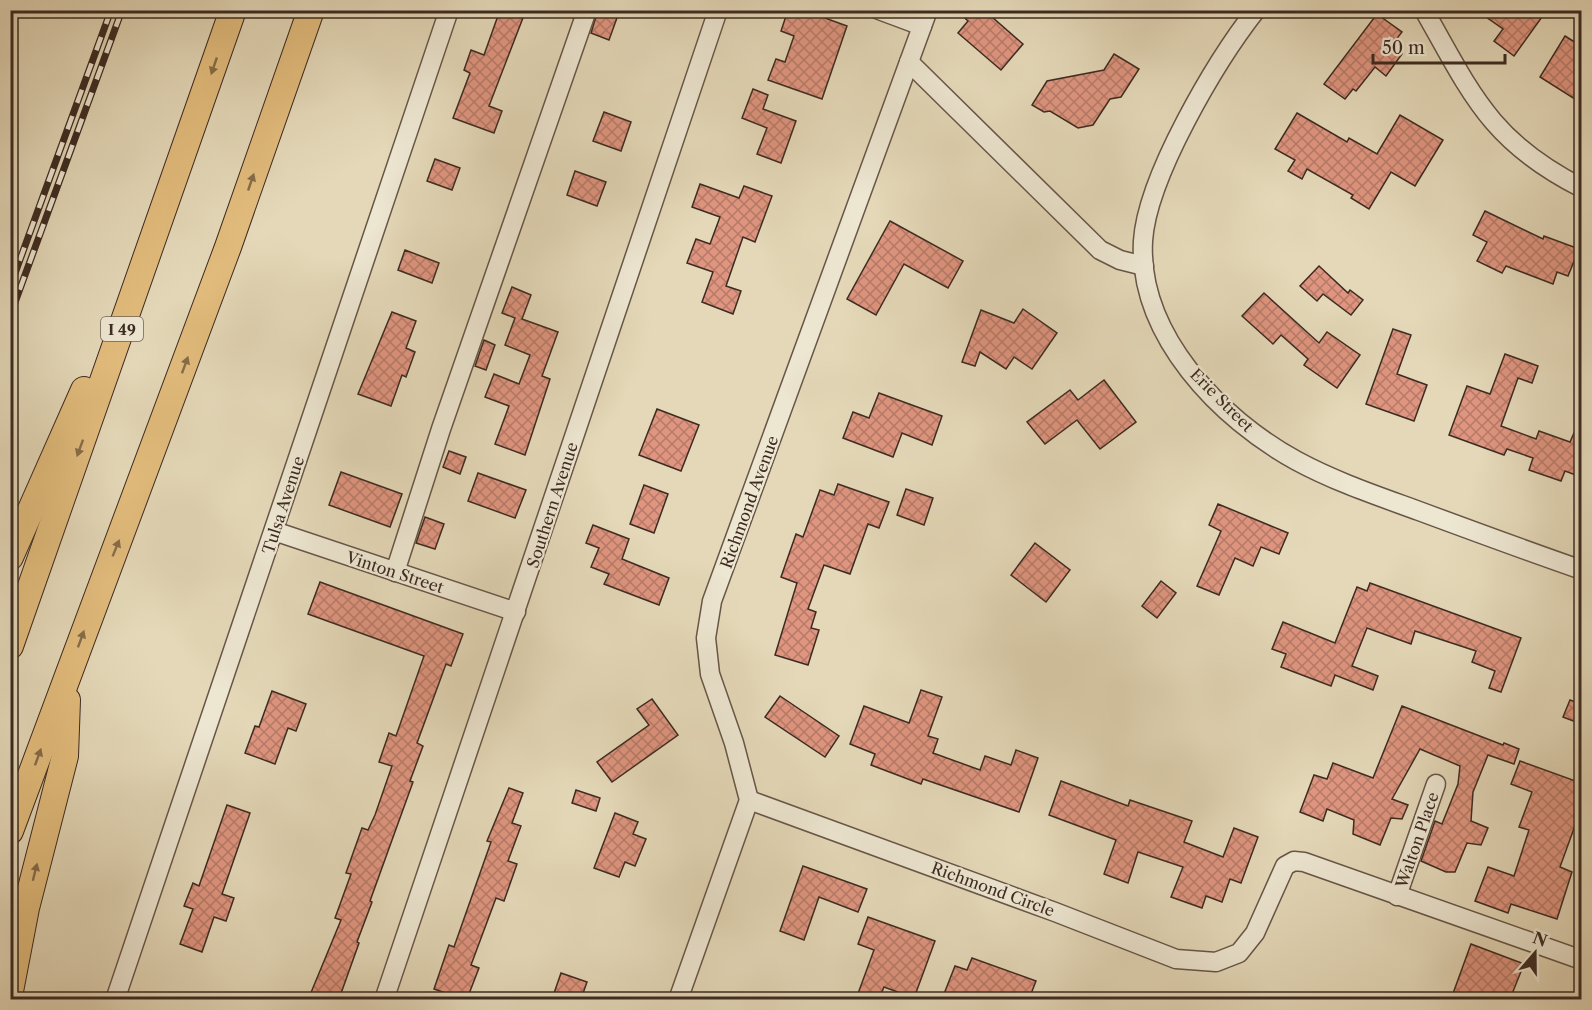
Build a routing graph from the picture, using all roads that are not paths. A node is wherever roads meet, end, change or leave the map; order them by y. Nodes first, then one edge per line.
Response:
1 (233, 10) edge
2 (311, 10) edge
3 (449, 10) edge
4 (586, 10) edge
5 (718, 10) edge
6 (879, 10) edge
7 (1256, 10) edge
8 (1425, 10) edge
9 (925, 18) edge
10 (909, 62) junction
11 (1581, 188) edge
12 (172, 190) junction
13 (1144, 266) junction
14 (274, 531) junction
15 (10, 557) edge
16 (1581, 570) edge
17 (395, 572) junction
18 (516, 612) junction
19 (10, 646) edge
20 (68, 675) junction
21 (1436, 784) dead end
22 (748, 800) junction
23 (10, 831) edge
24 (1397, 896) junction
25 (1239, 953) joint
26 (1581, 960) edge
27 (10, 991) edge
28 (115, 999) edge
29 (384, 999) edge
30 (678, 999) edge

1 -> 12 highway, I 49
20 -> 2 highway
3 - 14 street, Tulsa Avenue
4 - 17 street
5 - 18 street, Southern Avenue
6 - 9 street
7 - 13 street, Erie Street
8 - 11 street
9 - 10 street, Richmond Avenue
10 - 13 street
10 - 22 street, Richmond Avenue
12 - 15 highway
12 -> 19 highway, I 49
13 - 16 street, Erie Street
14 - 17 street, Vinton Street
14 - 28 street, Tulsa Avenue
17 - 18 street, Vinton Street
18 - 29 street, Southern Avenue
23 -> 20 highway
27 -> 20 highway
21 - 24 street, Walton Place
22 - 25 street, Richmond Circle
22 - 30 street
24 - 25 street, Walton Place
24 - 26 street, Walton Place

